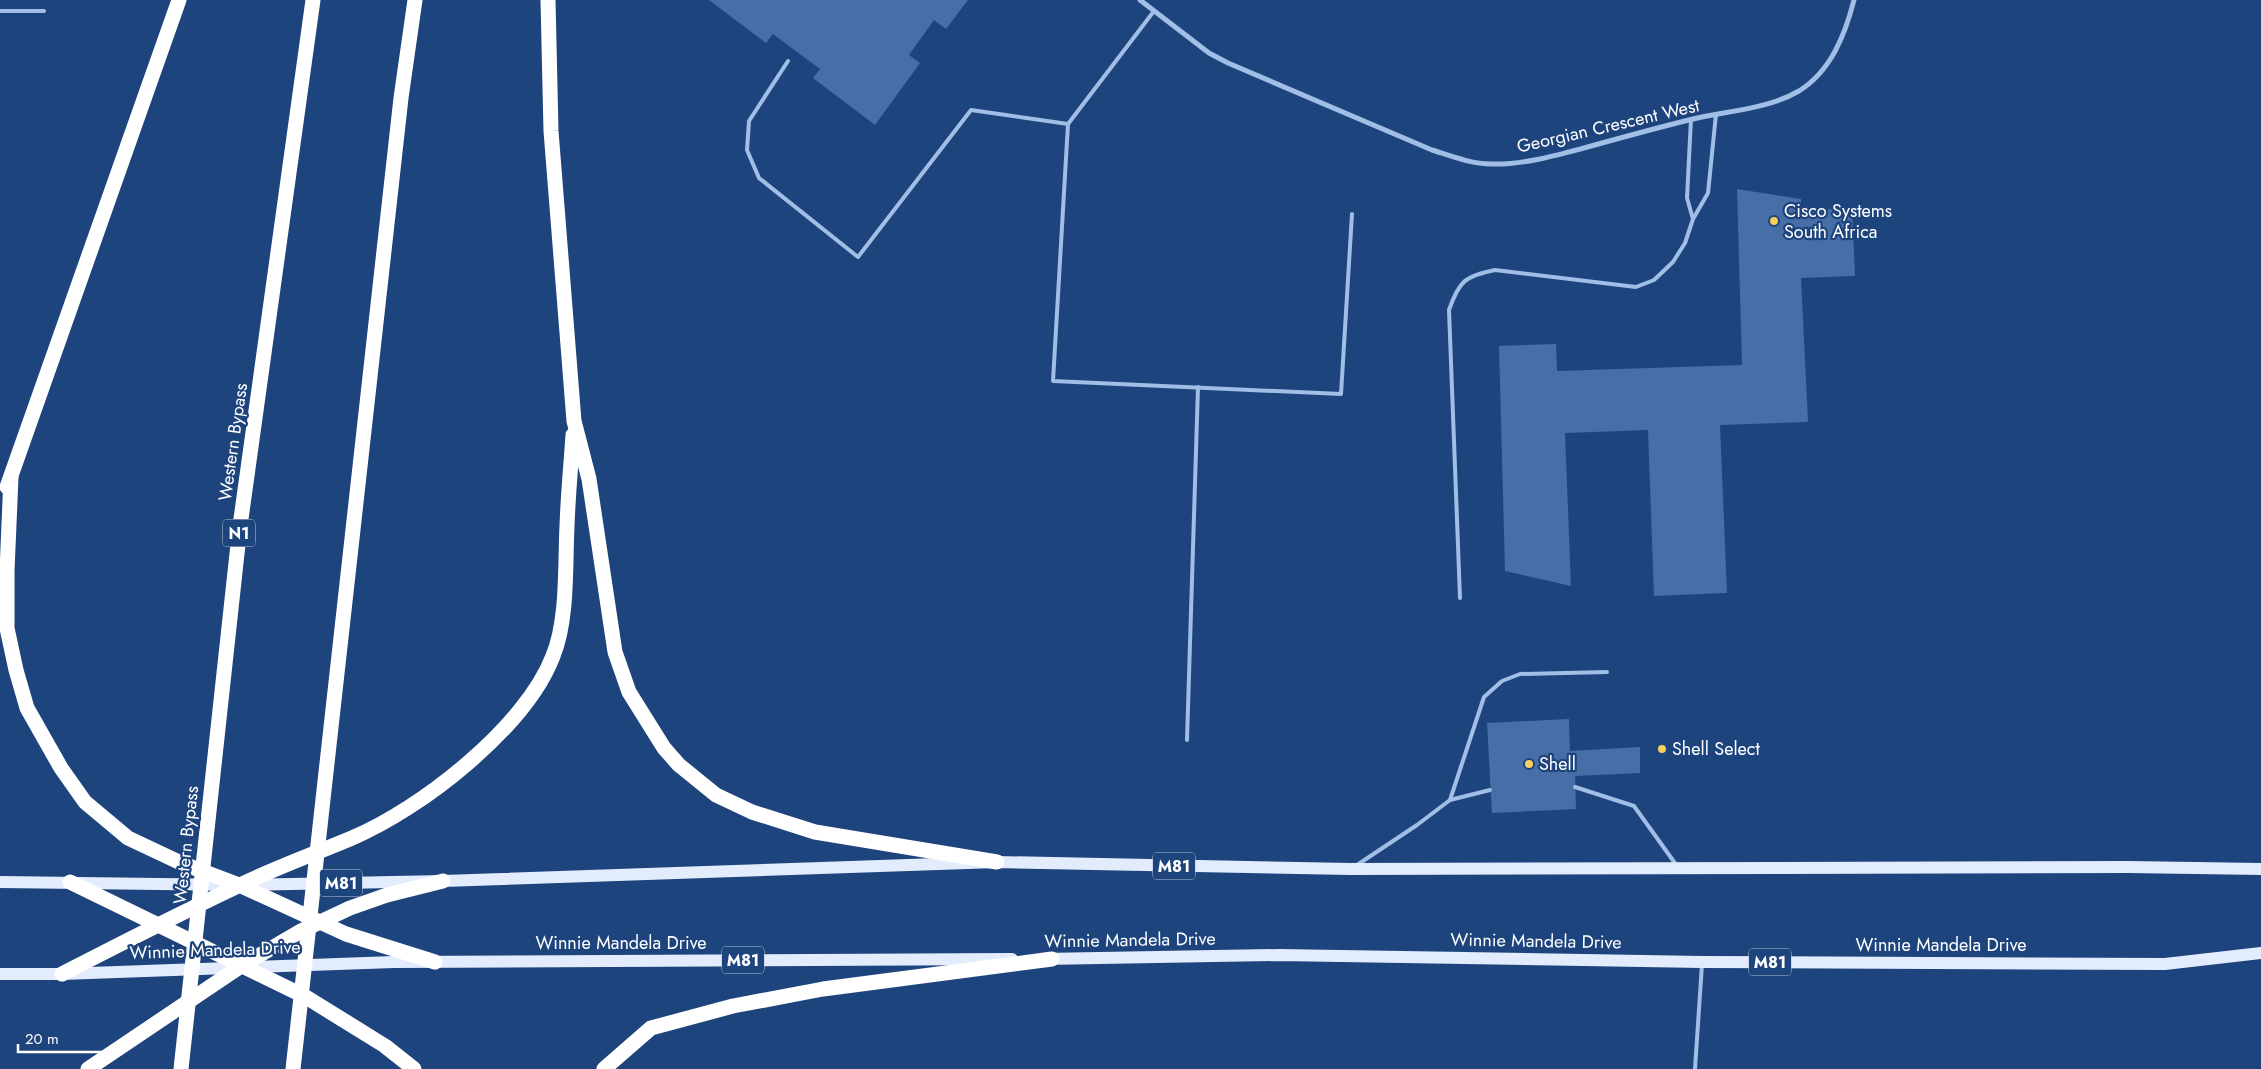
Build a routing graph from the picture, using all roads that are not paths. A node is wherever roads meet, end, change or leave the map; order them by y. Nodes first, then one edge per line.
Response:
1 (179, 0) edge
2 (313, 0) edge
3 (414, 0) edge
4 (548, 0) edge
5 (1140, 0) edge
6 (1854, 0) edge
7 (0, 11) edge
8 (44, 11) dead end
9 (1154, 11) junction
10 (788, 61) dead end
11 (1716, 114) junction
12 (1692, 119) junction
13 (1068, 124) junction
14 (1352, 214) dead end
15 (1693, 219) junction
16 (1198, 388) junction
17 (574, 421) junction
18 (11, 477) junction
19 (0, 505) edge
20 (1460, 598) dead end
21 (1607, 672) dead end
22 (1187, 740) dead end
23 (1575, 787) dead end
24 (1490, 790) dead end
25 (1450, 800) junction
26 (997, 862) junction
27 (1679, 868) junction
28 (1351, 869) junction
29 (2261, 869) edge
30 (442, 881) junction
31 (0, 882) edge
32 (70, 882) junction
33 (239, 885) junction
34 (319, 923) junction
35 (158, 924) junction
36 (2261, 953) edge
37 (1052, 959) junction
38 (434, 962) junction
39 (1702, 962) junction
40 (241, 966) junction
41 (0, 974) edge
42 (62, 974) junction
43 (88, 1069) edge
44 (181, 1069) edge
45 (293, 1069) edge
46 (414, 1069) edge
47 (604, 1069) edge
48 (1695, 1069) edge

1 - 18 highway
2 - 44 highway, Western Bypass / N1
3 - 45 highway
4 - 17 highway
5 - 9 street, Georgian Crescent West
6 - 11 street, Georgian Crescent West
7 - 8 lane
9 - 12 street, Georgian Crescent West
9 - 13 lane
10 - 13 lane
11 - 12 street, Georgian Crescent West
11 - 15 lane
12 - 15 lane
13 - 16 lane
14 - 16 lane
15 - 20 lane
16 - 22 lane
17 - 26 highway
17 - 33 highway
18 - 19 highway
18 - 33 highway
21 - 25 lane
23 - 27 lane
24 - 25 lane
25 - 28 lane
26 - 28 main road, M81
26 - 30 main road, M81
27 - 28 main road, M81
27 - 29 main road, M81
30 - 33 main road, M81
30 - 34 highway
31 - 32 main road, M81
32 - 33 main road, M81
32 - 35 highway
33 - 34 highway
33 - 35 highway
34 - 38 highway
34 - 40 highway
35 - 40 highway
35 - 42 highway
36 - 39 main road, Winnie Mandela Drive / M81
37 - 38 main road, Winnie Mandela Drive / M81
37 - 39 main road, Winnie Mandela Drive / M81
37 - 47 highway
38 - 40 main road, Winnie Mandela Drive / M81
39 - 48 lane
40 - 42 main road, Winnie Mandela Drive / M81
40 - 43 highway
40 - 46 highway
41 - 42 main road, Winnie Mandela Drive / M81

